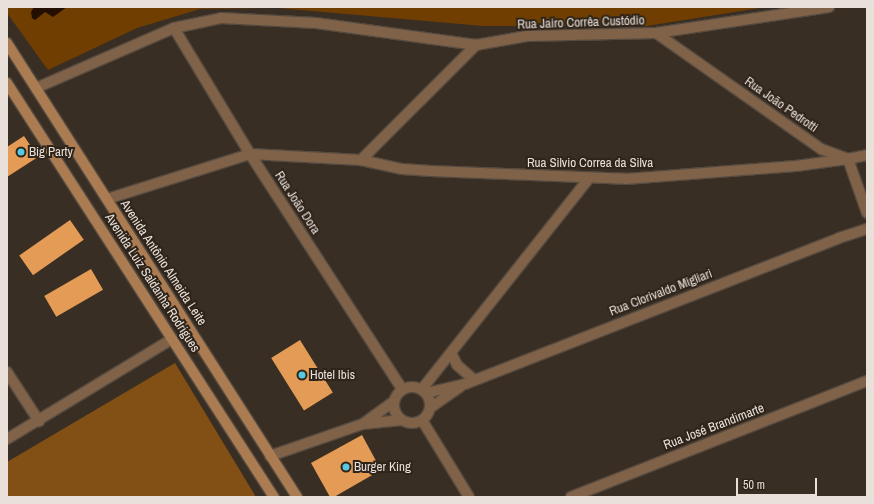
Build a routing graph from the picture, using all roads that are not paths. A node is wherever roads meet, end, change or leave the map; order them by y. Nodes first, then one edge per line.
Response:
1 (829, 7) edge
2 (174, 28) junction
3 (656, 33) junction
4 (7, 43) edge
5 (476, 45) junction
6 (7, 83) edge
7 (36, 88) junction
8 (250, 154) junction
9 (867, 155) edge
10 (361, 160) junction
11 (848, 160) junction
12 (589, 178) junction
13 (107, 199) junction
14 (867, 213) edge
15 (867, 229) edge
16 (172, 339) junction
17 (451, 353) junction
18 (7, 372) edge
19 (469, 382) junction
20 (867, 382) edge
21 (402, 389) junction
22 (424, 391) junction
23 (394, 402) junction
24 (430, 408) junction
25 (402, 420) junction
26 (422, 420) junction
27 (39, 421) junction
28 (363, 424) junction
29 (7, 439) edge
30 (270, 456) junction
31 (274, 497) edge
32 (297, 497) edge
33 (469, 497) edge
34 (571, 497) edge

1 - 3 street, Rua Jairo Corrêa Custódio
2 - 5 street, Rua Jairo Corrêa Custódio
2 - 7 street, Rua Jairo Corrêa Custódio
2 - 8 street, Rua João Dora
3 - 5 street, Rua Jairo Corrêa Custódio
3 - 11 street, Rua João Pedrotti
4 - 7 main road, Avenida Antônio Almeida Leite
5 - 10 street
6 - 16 main road, Avenida Luiz Saldanha Rodrigues
7 - 13 main road, Avenida Antônio Almeida Leite
8 - 10 street, Rua Silvio Correa da Silva
8 - 13 street, Rua Silvio Correa da Silva
8 - 21 street, Rua João Dora
9 - 11 street, Rua Silvio Correa da Silva
10 - 12 street, Rua Silvio Correa da Silva
11 - 12 street, Rua Silvio Correa da Silva
11 - 14 street
12 - 17 street
13 - 30 main road, Avenida Antônio Almeida Leite
15 - 19 street, Rua Clorivaldo Migliari
16 - 27 street
16 - 31 main road, Avenida Luiz Saldanha Rodrigues
17 - 19 street
17 - 22 street
18 - 27 street
19 - 22 street, Rua Clorivaldo Migliari
19 - 24 street, Rua Clorivaldo Migliari
20 - 34 street, Rua José Brandimarte
21 - 22 street
21 - 23 street
22 - 24 street
23 - 25 street
23 - 28 street
24 - 26 street
25 - 26 street
25 - 28 street
26 - 33 street
27 - 29 street
28 - 30 street
30 - 32 main road, Avenida Antônio Almeida Leite

